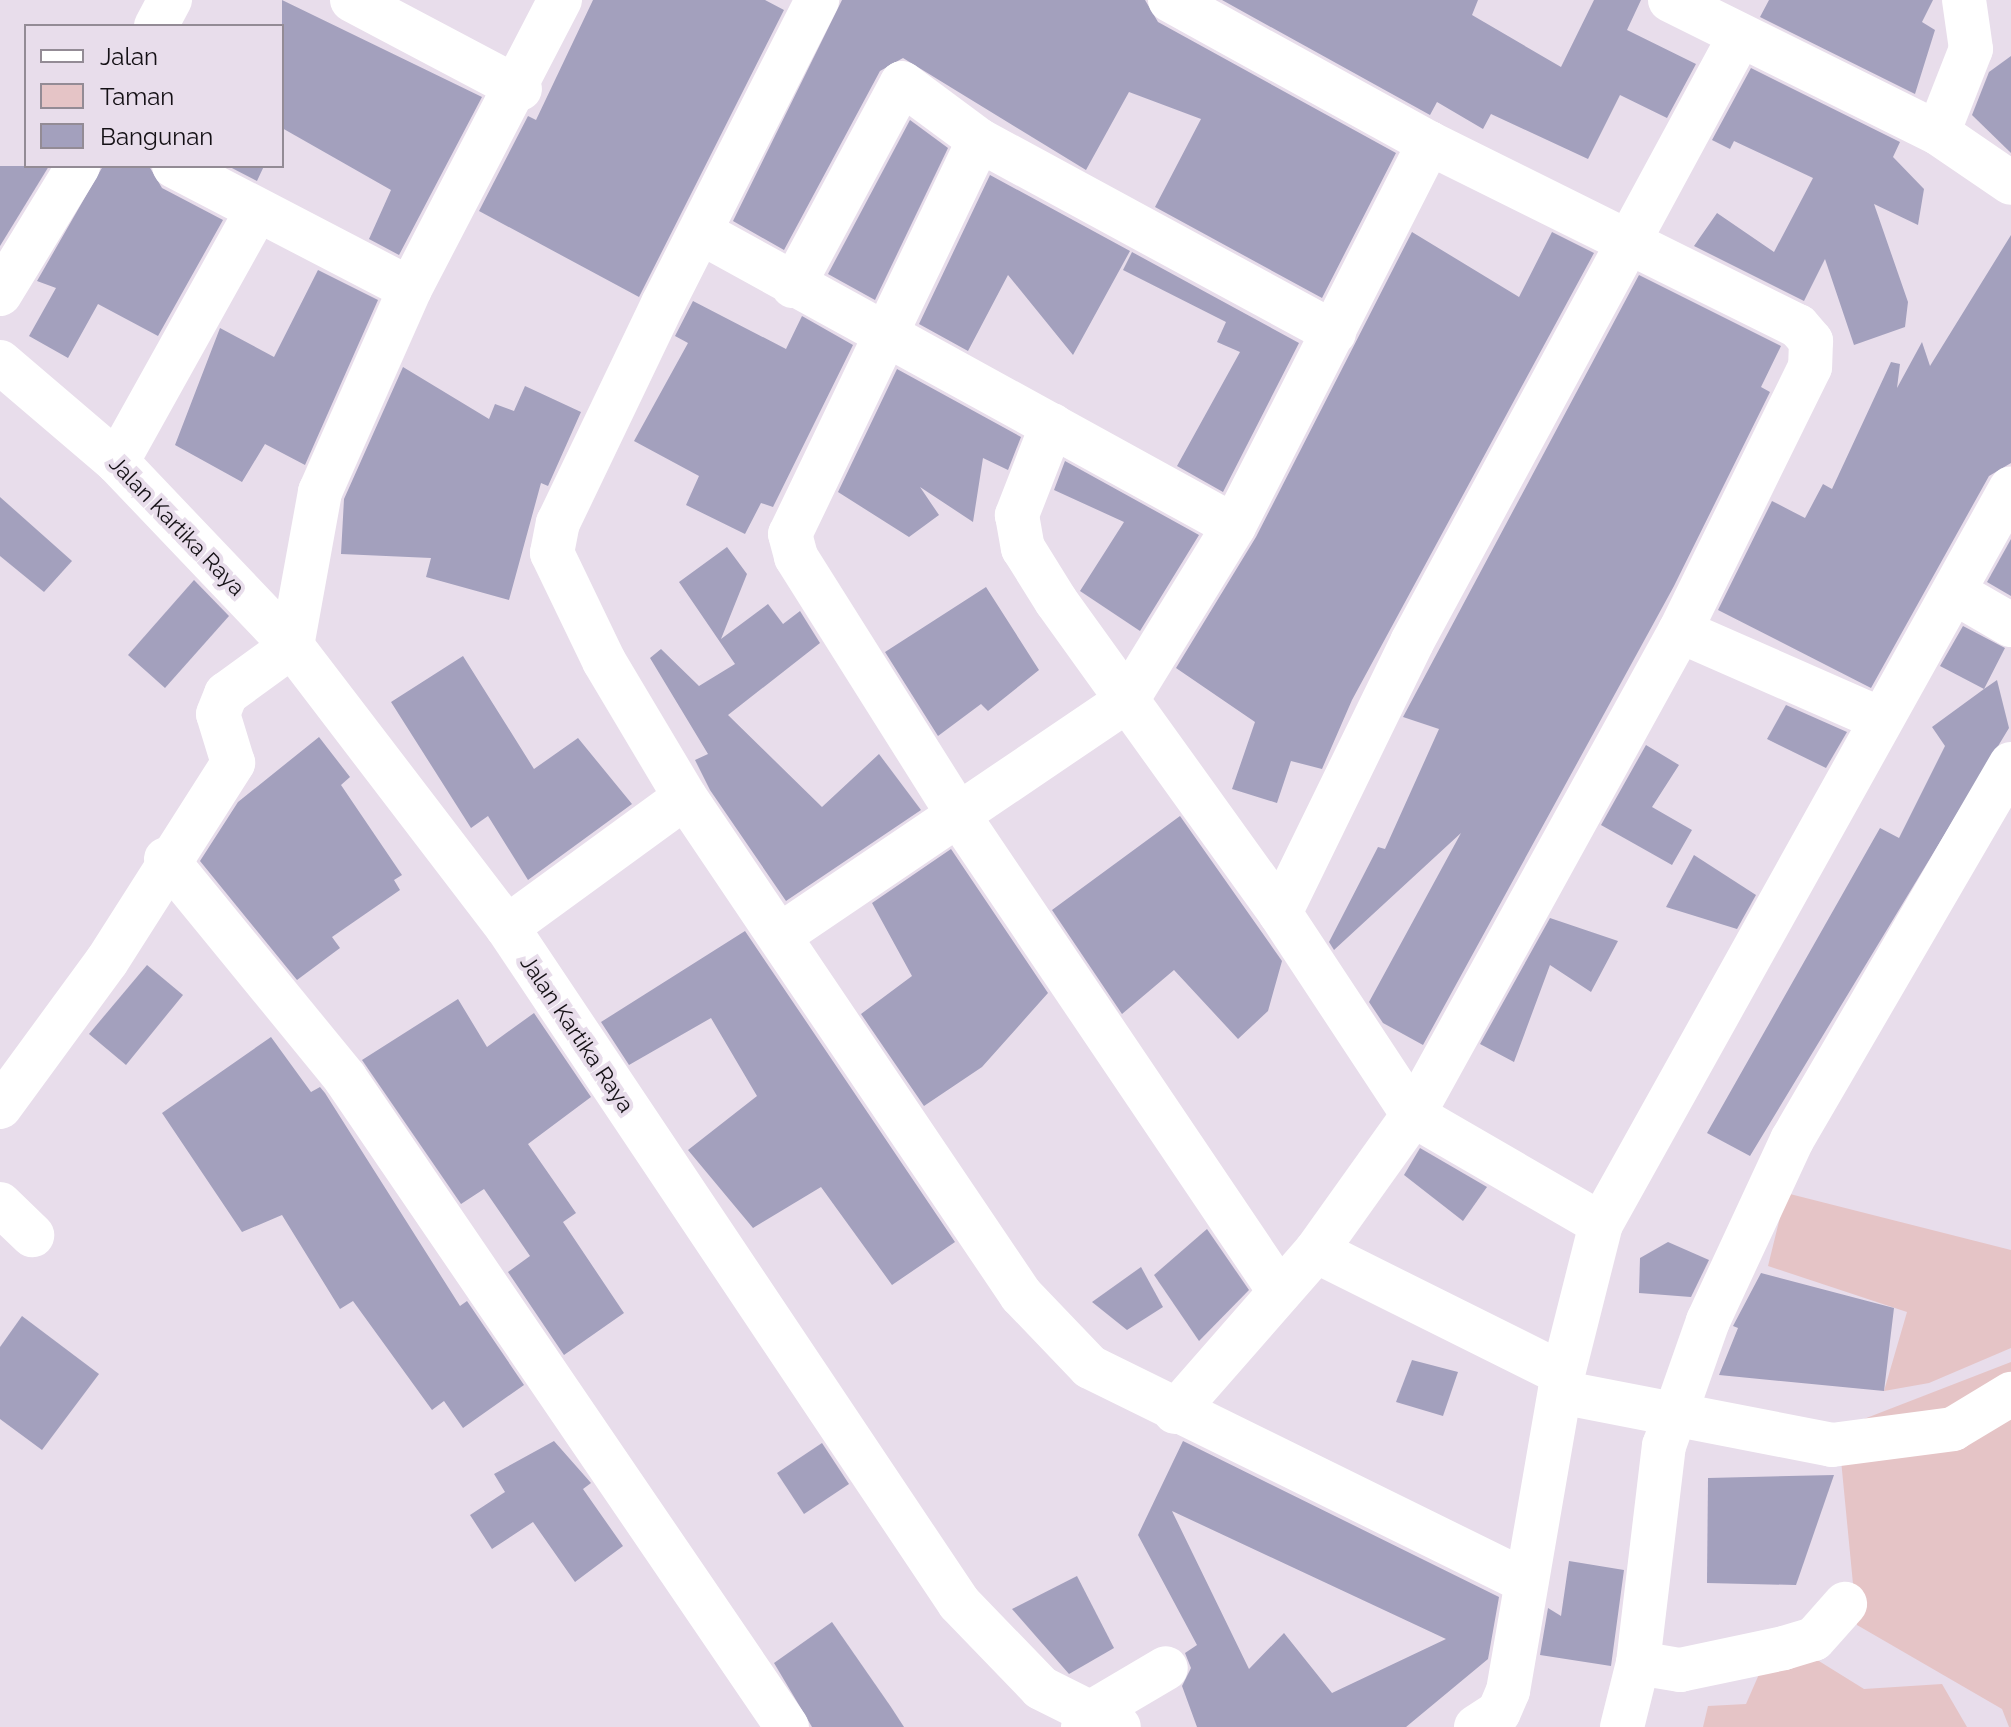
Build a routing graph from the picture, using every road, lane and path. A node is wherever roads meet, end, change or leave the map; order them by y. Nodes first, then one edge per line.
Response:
1 (170, 0) edge
2 (352, 0) edge
3 (560, 0) edge
4 (1170, 0) edge
5 (1670, 0) edge
6 (1964, 0) edge
7 (806, 4) edge
8 (157, 24) edge
9 (1740, 36) junction
10 (520, 89) junction
11 (1938, 133) junction
12 (979, 140) junction
13 (1429, 143) junction
14 (77, 168) edge
15 (178, 168) edge
16 (2011, 183) edge
17 (256, 212) junction
18 (702, 233) junction
19 (1630, 243) junction
20 (793, 286) junction
21 (410, 289) junction
22 (0, 294) edge
23 (882, 332) junction
24 (1334, 333) junction
25 (0, 362) edge
26 (1052, 425) junction
27 (117, 462) junction
28 (2011, 488) edge
29 (1234, 526) junction
30 (1954, 592) junction
31 (2011, 625) edge
32 (1680, 631) junction
33 (292, 646) junction
34 (1127, 700) junction
35 (1880, 719) junction
36 (2011, 764) edge
37 (685, 797) junction
38 (959, 816) junction
39 (166, 859) junction
40 (1280, 913) junction
41 (507, 927) junction
42 (782, 934) junction
43 (0, 1107) edge
44 (1413, 1115) junction
45 (0, 1204) edge
46 (1601, 1224) junction
47 (32, 1235) dead end
48 (1316, 1251) junction
49 (1280, 1292) junction
50 (1562, 1383) junction
51 (2011, 1394) edge
52 (1175, 1412) junction
53 (1680, 1419) junction
54 (1524, 1581) junction
55 (1845, 1604) dead end
56 (1660, 1667) junction
57 (1166, 1668) dead end
58 (1097, 1722) edge
59 (787, 1727) edge
60 (1476, 1727) edge
61 (1622, 1727) edge

1 - 8 street
2 - 10 street
3 - 10 street
4 - 13 street
5 - 9 street
6 - 11 street
7 - 18 street
9 - 11 street
9 - 19 street
10 - 21 street
11 - 16 street
12 - 20 street
12 - 23 street
12 - 24 street
13 - 19 street
13 - 24 street
14 - 22 street
15 - 17 street
17 - 21 street
17 - 27 street
18 - 20 street
18 - 37 street
19 - 32 street
19 - 40 street
20 - 23 street
21 - 33 street
23 - 26 street
23 - 38 street
24 - 29 street
25 - 27 street, Jalan Kartika Raya
26 - 29 street
26 - 34 street
27 - 33 street, Jalan Kartika Raya
28 - 30 street
29 - 34 street
30 - 31 street
30 - 35 street
32 - 35 street
32 - 44 street
33 - 39 street
33 - 41 street, Jalan Kartika Raya
34 - 38 street
34 - 40 street
35 - 46 street
36 - 53 street
37 - 41 street
37 - 42 street
38 - 42 street
38 - 49 street
39 - 43 street
39 - 59 street
40 - 44 street
41 - 58 street, Jalan Kartika Raya
42 - 52 street
44 - 46 street
44 - 48 street
45 - 47 street
46 - 50 street
48 - 49 street
48 - 50 street
49 - 52 street
50 - 53 street
50 - 54 street
51 - 53 street
52 - 54 street
53 - 56 street
54 - 60 street
55 - 56 street
56 - 61 street
57 - 58 street

